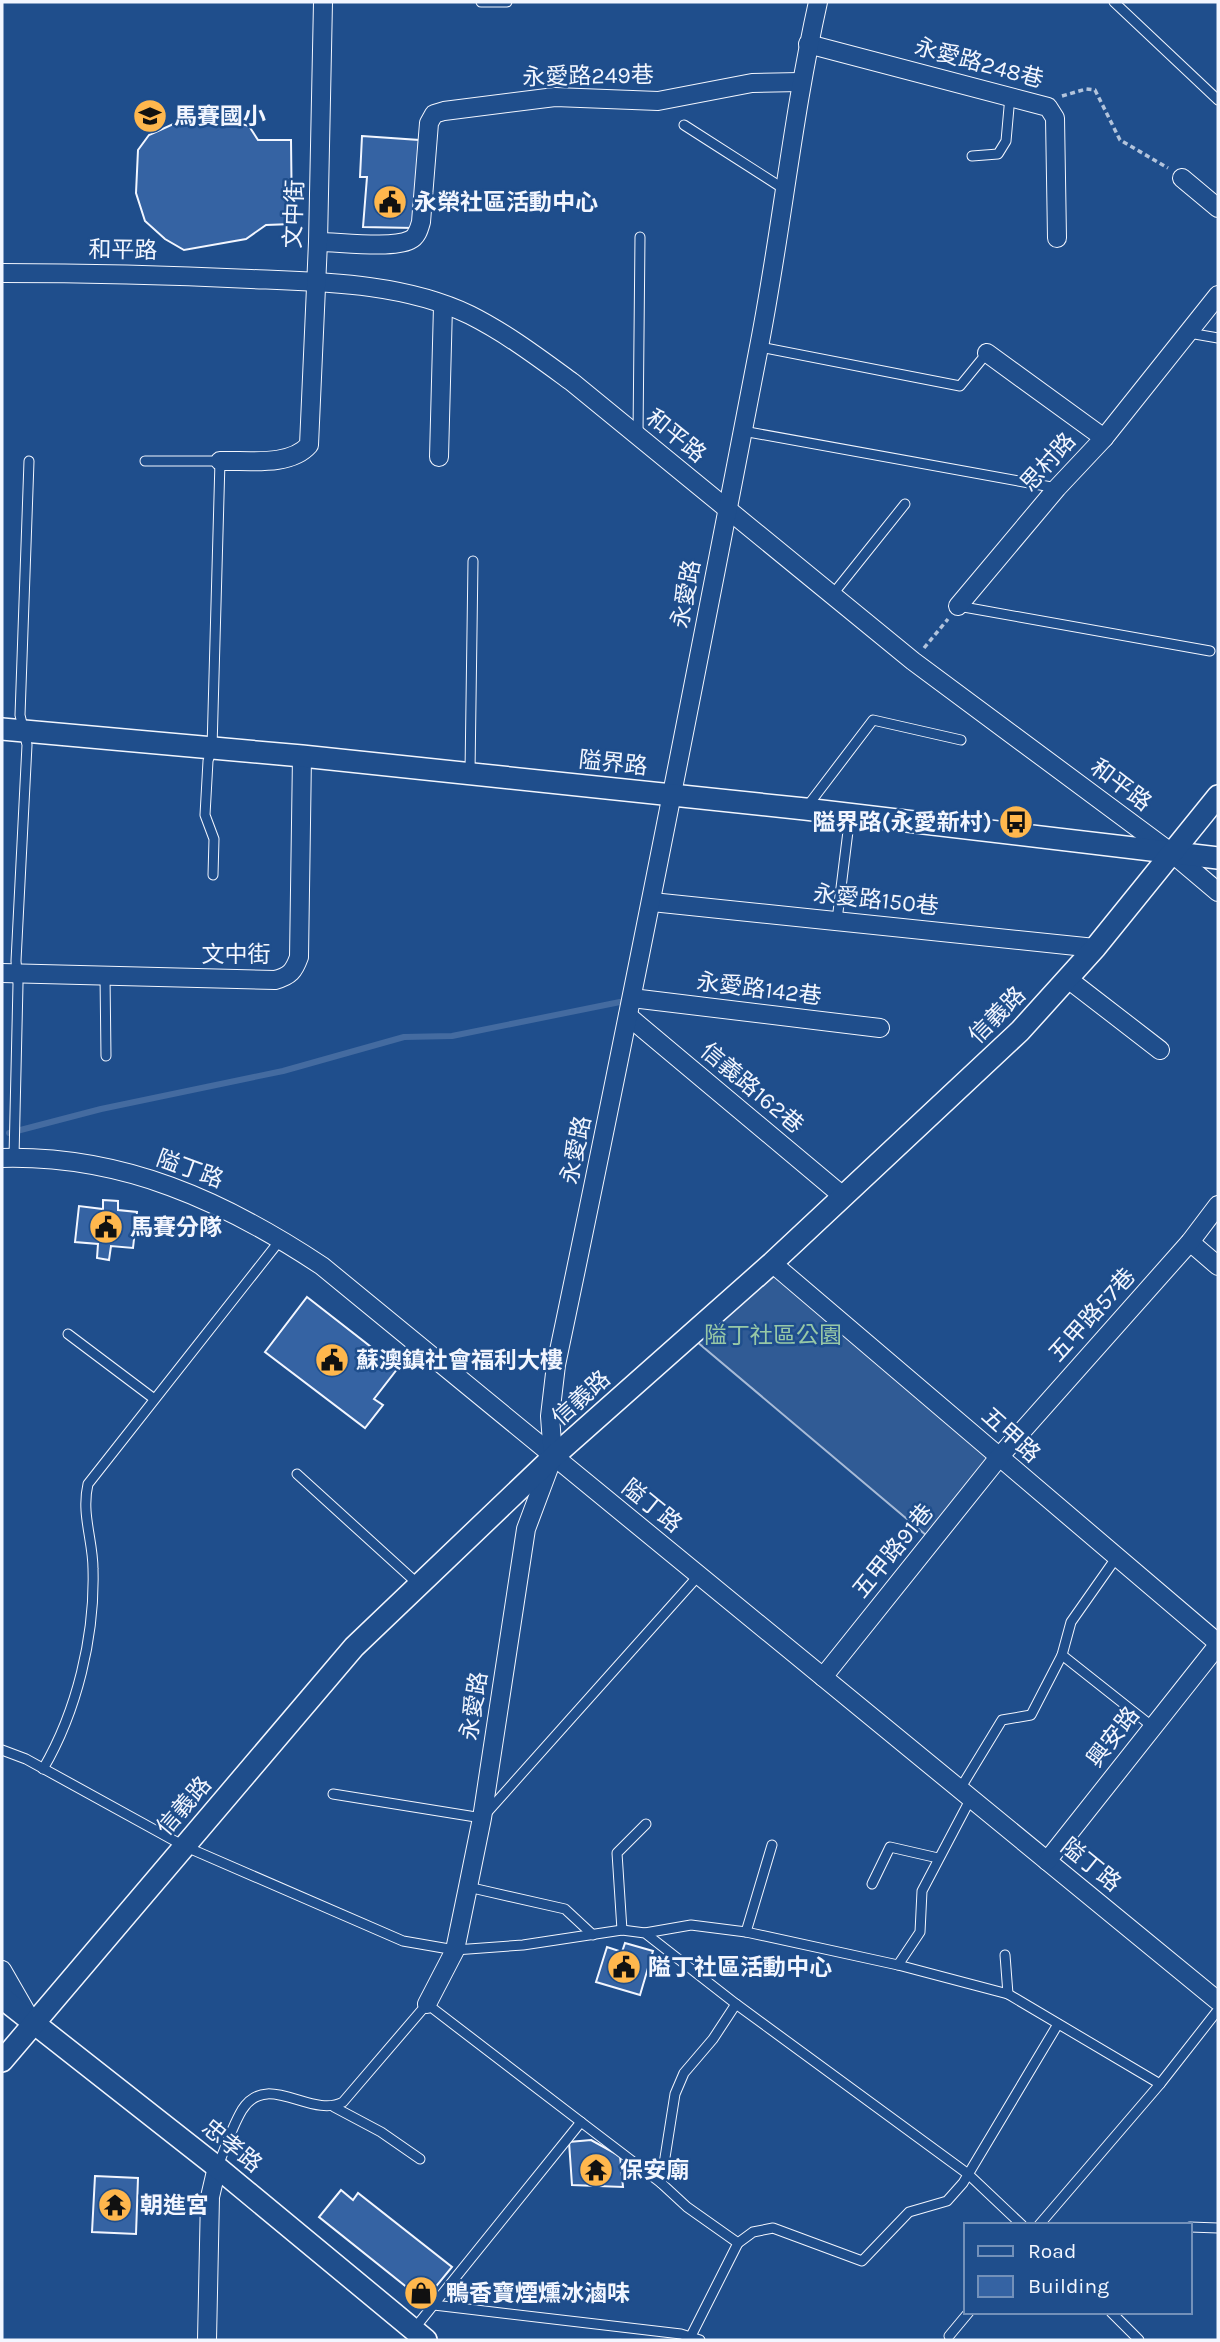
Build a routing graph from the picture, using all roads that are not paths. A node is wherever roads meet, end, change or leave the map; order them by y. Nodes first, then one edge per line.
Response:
1 (323, 2) edge
2 (481, 2) edge
3 (507, 2) edge
4 (818, 2) edge
5 (1116, 3) edge
6 (808, 44) junction
7 (800, 82) junction
8 (1010, 96) junction
9 (1218, 100) edge
10 (684, 125) dead end
11 (972, 156) dead end
12 (1182, 178) road end
13 (784, 189) junction
14 (1218, 208) edge
15 (640, 237) dead end
16 (1057, 238) dead end
17 (318, 242) junction
18 (2, 273) edge
19 (316, 282) junction
20 (1218, 295) edge
21 (443, 306) junction
22 (1189, 333) junction
23 (1218, 338) edge
24 (760, 346) junction
25 (987, 353) joint
26 (743, 431) junction
27 (638, 436) junction
28 (1104, 438) junction
29 (439, 457) dead end
30 (29, 461) dead end
31 (145, 461) dead end
32 (220, 461) junction
33 (1057, 488) junction
34 (905, 503) dead end
35 (727, 509) junction
36 (473, 561) dead end
37 (833, 594) junction
38 (958, 606) joint
39 (1210, 651) dead end
40 (2, 729) edge
41 (24, 730) junction
42 (961, 740) dead end
43 (212, 748) junction
44 (302, 756) junction
45 (470, 774) junction
46 (672, 796) junction
47 (1218, 796) edge
48 (805, 809) junction
49 (850, 815) junction
50 (1172, 854) junction
51 (1218, 858) edge
52 (213, 875) dead end
53 (1218, 892) edge
54 (652, 902) junction
55 (837, 920) junction
56 (1095, 948) junction
57 (10, 973) edge
58 (105, 976) junction
59 (1068, 979) junction
60 (632, 998) junction
61 (628, 1016) junction
62 (880, 1028) dead end
63 (1160, 1050) dead end
64 (106, 1056) dead end
65 (8, 1158) edge
66 (844, 1197) junction
67 (1218, 1205) edge
68 (281, 1239) junction
69 (1190, 1242) junction
70 (772, 1263) junction
71 (1218, 1266) edge
72 (68, 1334) dead end
73 (153, 1398) junction
74 (1000, 1456) junction
75 (553, 1457) junction
76 (297, 1474) dead end
77 (1116, 1558) junction
78 (699, 1575) junction
79 (419, 1585) junction
80 (1218, 1644) edge
81 (1062, 1655) junction
82 (823, 1677) junction
83 (1153, 1727) junction
84 (2, 1750) edge
85 (43, 1769) junction
86 (333, 1794) dead end
87 (965, 1794) junction
88 (482, 1818) junction
89 (646, 1824) dead end
90 (772, 1844) dead end
91 (184, 1846) junction
92 (938, 1858) junction
93 (1047, 1861) junction
94 (872, 1884) dead end
95 (468, 1887) junction
96 (622, 1930) junction
97 (746, 1932) junction
98 (645, 1933) junction
99 (593, 1935) junction
100 (455, 1950) junction
101 (1005, 1955) dead end
102 (898, 1965) junction
103 (2, 1970) edge
104 (1007, 1994) junction
105 (2, 1998) edge
106 (1218, 2001) edge
107 (427, 2004) junction
108 (736, 2004) junction
109 (1218, 2010) edge
110 (33, 2023) junction
111 (1058, 2024) junction
112 (2, 2061) edge
113 (1160, 2084) junction
114 (334, 2107) junction
115 (581, 2122) junction
116 (420, 2160) dead end
117 (217, 2167) junction
118 (968, 2174) junction
119 (661, 2183) junction
120 (1020, 2223) edge
121 (1041, 2223) edge
122 (1192, 2227) edge
123 (1218, 2228) edge
124 (738, 2243) junction
125 (434, 2305) junction
126 (967, 2314) edge
127 (1113, 2314) edge
128 (419, 2335) edge
129 (691, 2336) junction
130 (949, 2336) dead end
131 (1135, 2339) edge
132 (206, 2340) edge
133 (700, 2340) edge

1 - 17 street, 文中街
2 - 3 lane
4 - 6 street, 永愛路
5 - 9 lane
6 - 7 street, 永愛路
6 - 8 street, 永愛路248巷
7 - 13 street, 永愛路
7 - 17 street, 永愛路249巷
8 - 11 lane
8 - 16 street, 永愛路248巷
10 - 13 lane
12 - 14 street
13 - 24 street, 永愛路
15 - 27 lane
17 - 19 street, 文中街
18 - 19 street, 和平路
19 - 21 street, 和平路
19 - 32 street, 文中街
20 - 22 street, 思村路
21 - 27 street, 和平路
21 - 29 street
22 - 23 lane
22 - 28 street, 思村路
24 - 25 lane
24 - 26 street, 永愛路
25 - 28 street
26 - 33 lane
26 - 35 street, 永愛路
27 - 35 street, 和平路
28 - 33 street, 思村路
30 - 41 lane
31 - 32 lane
32 - 43 lane
33 - 38 street, 思村路
34 - 37 lane
35 - 37 street, 和平路
35 - 46 street, 永愛路
36 - 45 lane
37 - 50 street, 和平路
38 - 39 lane
40 - 41 street, 隘界路
41 - 43 street, 隘界路
41 - 57 lane
42 - 48 lane
43 - 44 street, 隘界路
43 - 52 lane
44 - 45 street, 隘界路
44 - 58 street, 文中街
45 - 46 street, 隘界路
46 - 48 street, 隘界路
46 - 54 street, 永愛路
47 - 50 street, 信義路
48 - 49 street, 隘界路
49 - 50 street, 隘界路
49 - 55 lane
50 - 51 street, 隘界路
50 - 53 street, 和平路
50 - 56 street, 信義路
54 - 55 street, 永愛路150巷
54 - 60 street, 永愛路
55 - 56 street, 永愛路150巷
56 - 59 street, 信義路
57 - 58 street, 文中街
57 - 65 lane
58 - 64 lane
59 - 63 street
59 - 66 street, 信義路
60 - 61 street, 永愛路
60 - 62 street, 永愛路142巷
61 - 66 street, 信義路162巷
61 - 75 street, 永愛路
65 - 68 street, 隘丁路
66 - 70 street, 信義路
67 - 69 street, 五甲路57巷
68 - 73 lane
68 - 75 street, 隘丁路
69 - 71 street
69 - 74 street, 五甲路57巷
70 - 74 street, 五甲路
70 - 75 street, 信義路
72 - 73 lane
73 - 85 lane
74 - 77 street, 五甲路
74 - 82 street, 五甲路91巷
75 - 78 street, 隘丁路
75 - 79 street, 信義路
75 - 88 street, 永愛路
76 - 79 lane
77 - 80 street, 五甲路
77 - 81 lane
78 - 82 street, 隘丁路
78 - 88 lane
79 - 91 street, 信義路
80 - 83 street, 興安路
81 - 83 lane
81 - 87 lane
82 - 87 street, 隘丁路
83 - 93 street, 興安路
84 - 85 lane
85 - 91 lane
86 - 88 lane
87 - 92 lane
87 - 93 street, 隘丁路
88 - 95 street, 永愛路
89 - 96 lane
90 - 97 lane
91 - 100 lane
91 - 110 street, 信義路
92 - 94 lane
92 - 102 lane
93 - 106 street, 隘丁路
95 - 99 lane
95 - 100 street, 永愛路
96 - 98 lane
96 - 99 lane
97 - 98 lane
97 - 102 lane
98 - 108 lane
99 - 100 lane
100 - 107 street, 永愛路
101 - 104 lane
102 - 104 lane
103 - 110 street
104 - 111 lane
105 - 110 street, 忠孝路
107 - 114 lane, 永愛路
107 - 115 lane
108 - 118 lane
108 - 119 lane
109 - 113 lane
110 - 112 street, 信義路
110 - 117 street, 忠孝路
111 - 113 lane
111 - 118 lane
113 - 121 lane
114 - 116 lane
114 - 117 lane
115 - 119 lane
115 - 125 lane
117 - 128 street, 忠孝路
117 - 132 street
118 - 120 lane
118 - 124 lane
119 - 124 lane
122 - 123 lane
124 - 129 lane
125 - 128 lane
125 - 129 lane
126 - 130 lane
127 - 131 lane
129 - 133 lane

